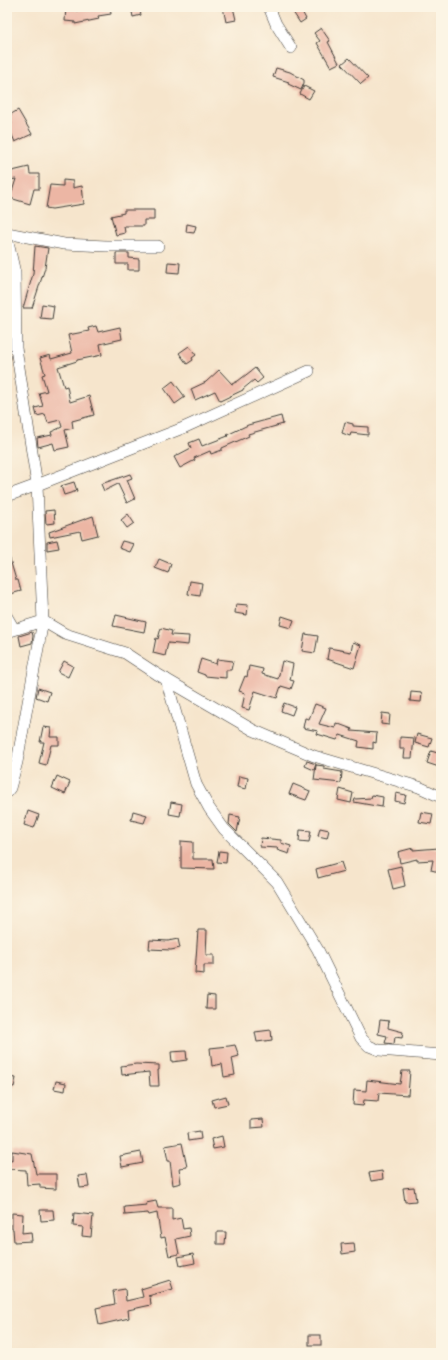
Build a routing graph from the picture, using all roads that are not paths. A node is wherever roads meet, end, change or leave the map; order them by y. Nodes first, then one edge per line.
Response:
1 (269, 7) edge
2 (291, 48) dead end
3 (7, 233) edge
4 (7, 238) edge
5 (158, 246) dead end
6 (309, 371) dead end
7 (37, 486) junction
8 (7, 496) edge
9 (7, 617) edge
10 (43, 621) junction
11 (11, 631) edge
12 (166, 679) junction
13 (7, 792) edge
14 (441, 797) edge
15 (441, 1055) edge

1 - 2 street
3 - 5 street
4 - 7 street
6 - 7 street
7 - 8 street
7 - 10 street
9 - 11 street
10 - 11 street
10 - 12 street
10 - 13 street
12 - 14 street
12 - 15 street

